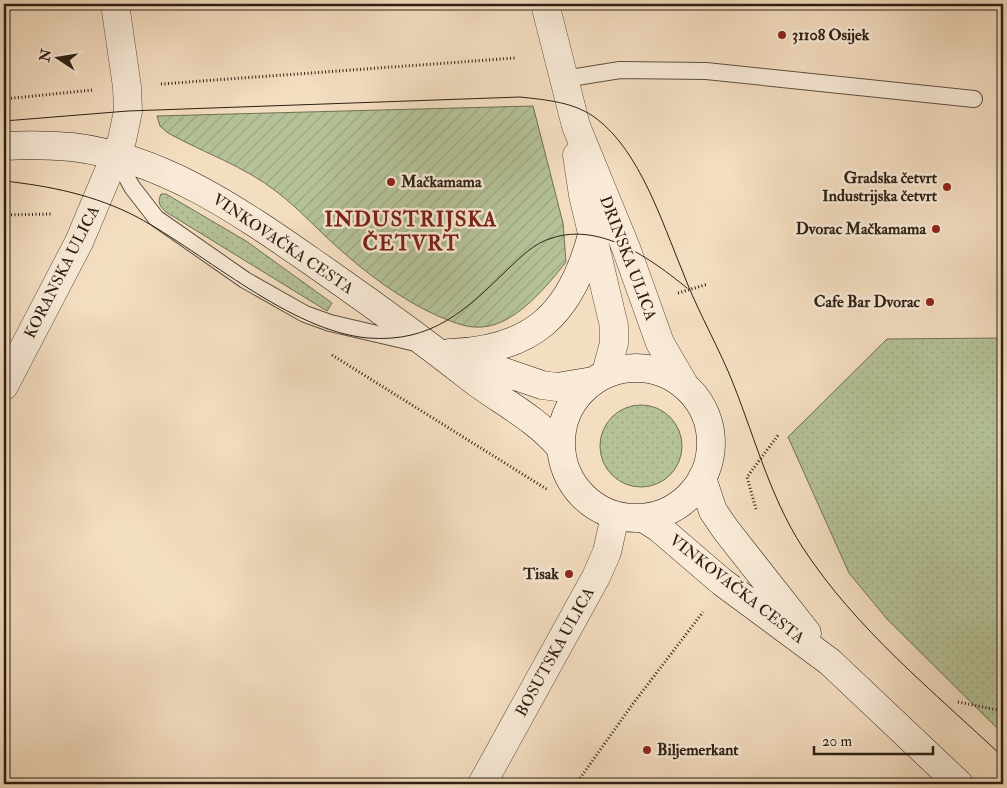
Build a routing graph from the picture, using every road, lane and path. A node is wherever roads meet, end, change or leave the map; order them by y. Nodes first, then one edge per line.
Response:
1 (115, 4) edge
2 (545, 4) edge
3 (515, 58) dead end
4 (564, 79) junction
5 (127, 87) junction
6 (4, 99) edge
7 (974, 99) dead end
8 (576, 126) junction
9 (4, 146) edge
10 (116, 158) junction
11 (592, 235) junction
12 (442, 350) junction
13 (600, 377) junction
14 (4, 386) edge
15 (685, 386) junction
16 (779, 434) dead end
17 (560, 447) junction
18 (702, 478) junction
19 (615, 516) junction
20 (643, 518) junction
21 (744, 553) junction
22 (722, 582) junction
23 (830, 662) junction
24 (958, 702) dead end
25 (1003, 711) edge
26 (482, 784) edge
27 (576, 784) edge
28 (959, 784) edge

1 - 5 main road, KORANSKA ULICA
2 - 4 main road, DRINSKA ULICA
3 - 5 path
4 - 7 lane
4 - 8 main road, DRINSKA ULICA
5 - 6 path
5 - 10 main road, KORANSKA ULICA
8 - 11 main road, DRINSKA ULICA
8 - 15 main road, DRINSKA ULICA
9 - 10 main road, VINKOVAČKA CESTA
10 - 12 main road, VINKOVAČKA CESTA
10 - 12 lane
10 - 14 main road, KORANSKA ULICA
11 - 12 main road
11 - 13 main road, DRINSKA ULICA
12 - 13 main road, VINKOVAČKA CESTA
12 - 17 main road, VINKOVAČKA CESTA
13 - 15 main road
13 - 17 main road
15 - 18 main road
16 - 21 path
17 - 19 main road
18 - 20 main road
18 - 21 main road, VINKOVAČKA CESTA
19 - 20 main road
19 - 26 main road, BOSUTSKA ULICA
20 - 22 main road, VINKOVAČKA CESTA
21 - 23 main road, VINKOVAČKA CESTA
22 - 23 main road, VINKOVAČKA CESTA
22 - 27 path
23 - 28 main road, VINKOVAČKA CESTA
24 - 25 path

